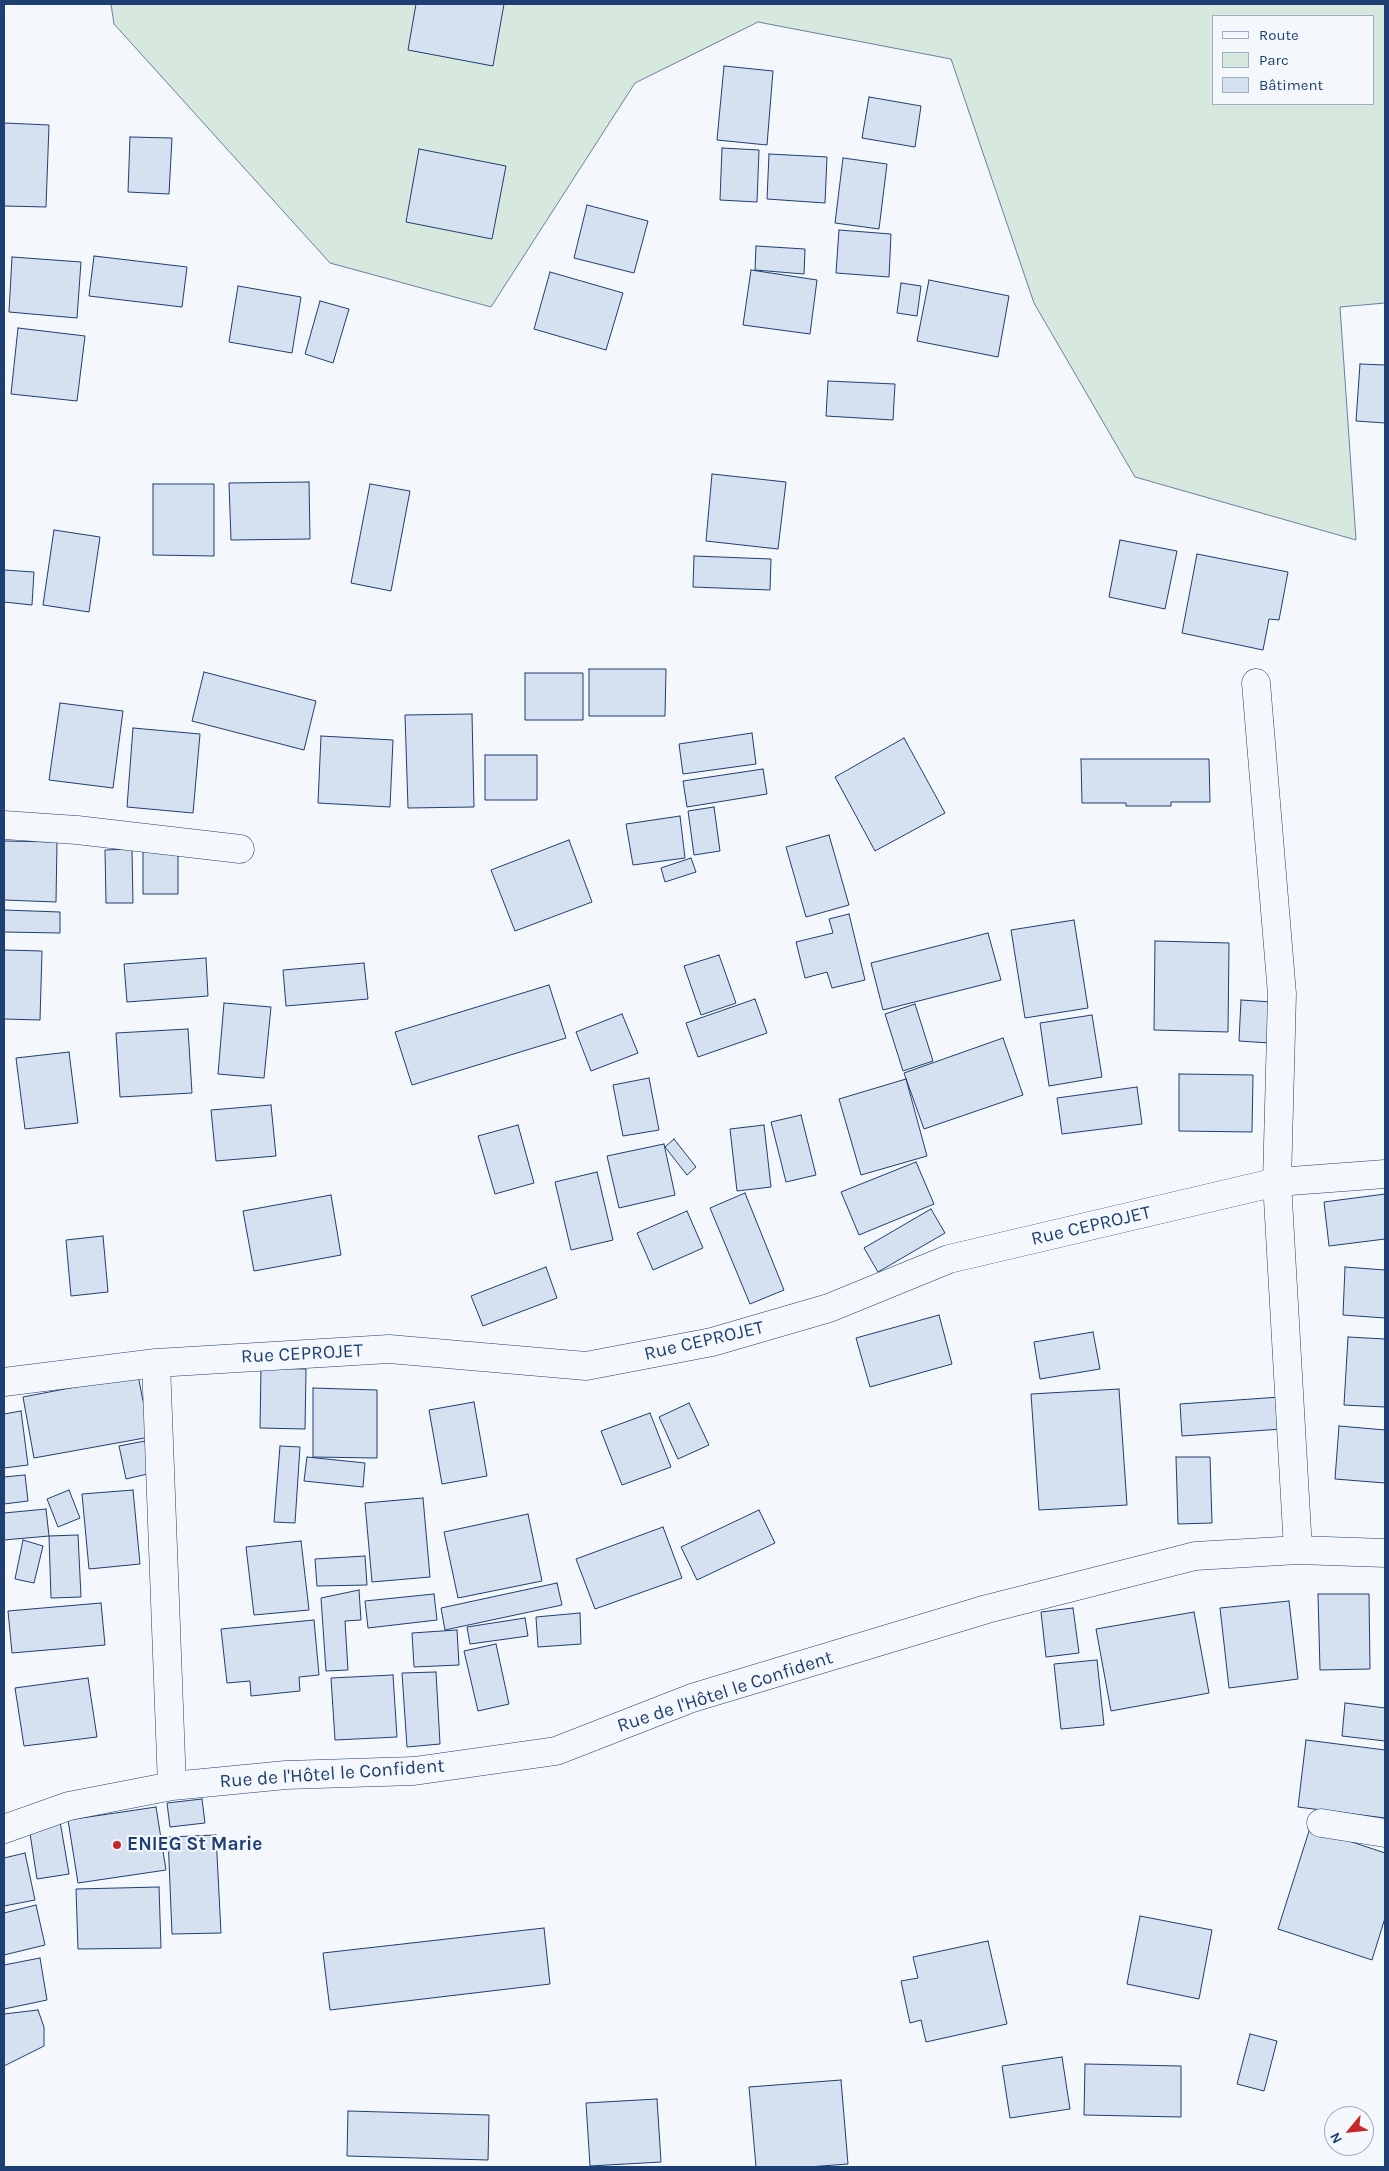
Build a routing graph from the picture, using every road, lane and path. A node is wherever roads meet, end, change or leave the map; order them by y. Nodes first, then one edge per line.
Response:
1 (1256, 683) dead end
2 (4, 826) edge
3 (240, 848) dead end
4 (1385, 1174) edge
5 (1276, 1182) junction
6 (156, 1363) junction
7 (4, 1382) edge
8 (1298, 1550) junction
9 (1385, 1553) edge
10 (172, 1786) junction
11 (1321, 1823) dead end
12 (4, 1829) edge
13 (1385, 1833) edge

1 - 5 street
2 - 3 street
4 - 5 street, Rue CEPROJET
5 - 6 street, Rue CEPROJET
5 - 8 street
6 - 7 street, Rue CEPROJET
6 - 10 street
8 - 9 street, Rue de l'Hôtel le Confident
8 - 10 street, Rue de l'Hôtel le Confident
10 - 12 street, Rue de l'Hôtel le Confident
11 - 13 street

